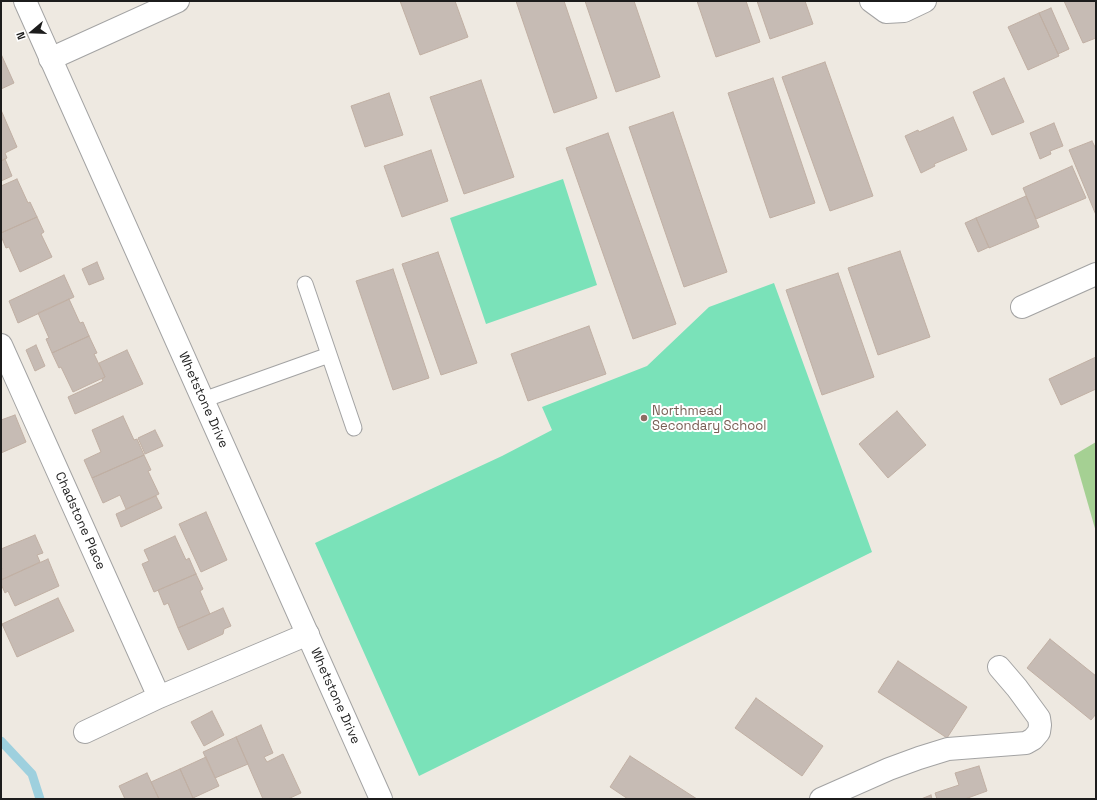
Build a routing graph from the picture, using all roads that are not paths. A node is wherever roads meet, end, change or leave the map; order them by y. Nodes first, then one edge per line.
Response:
1 (25, 1) edge
2 (178, 1) edge
3 (871, 1) edge
4 (925, 1) edge
5 (50, 59) junction
6 (1096, 274) edge
7 (305, 284) dead end
8 (1022, 308) dead end
9 (1, 345) edge
10 (329, 355) junction
11 (203, 400) junction
12 (354, 428) dead end
13 (308, 634) junction
14 (999, 667) dead end
15 (159, 697) junction
16 (85, 732) dead end
17 (381, 799) edge
18 (821, 799) edge

1 - 5 street, Whetstone Drive
2 - 5 street
3 - 4 street
5 - 11 street, Whetstone Drive
6 - 8 street
7 - 10 lane
9 - 15 street, Chadstone Place
10 - 11 lane
10 - 12 lane
11 - 13 street, Whetstone Drive
13 - 15 street
13 - 17 street, Whetstone Drive
14 - 18 street
15 - 16 street

